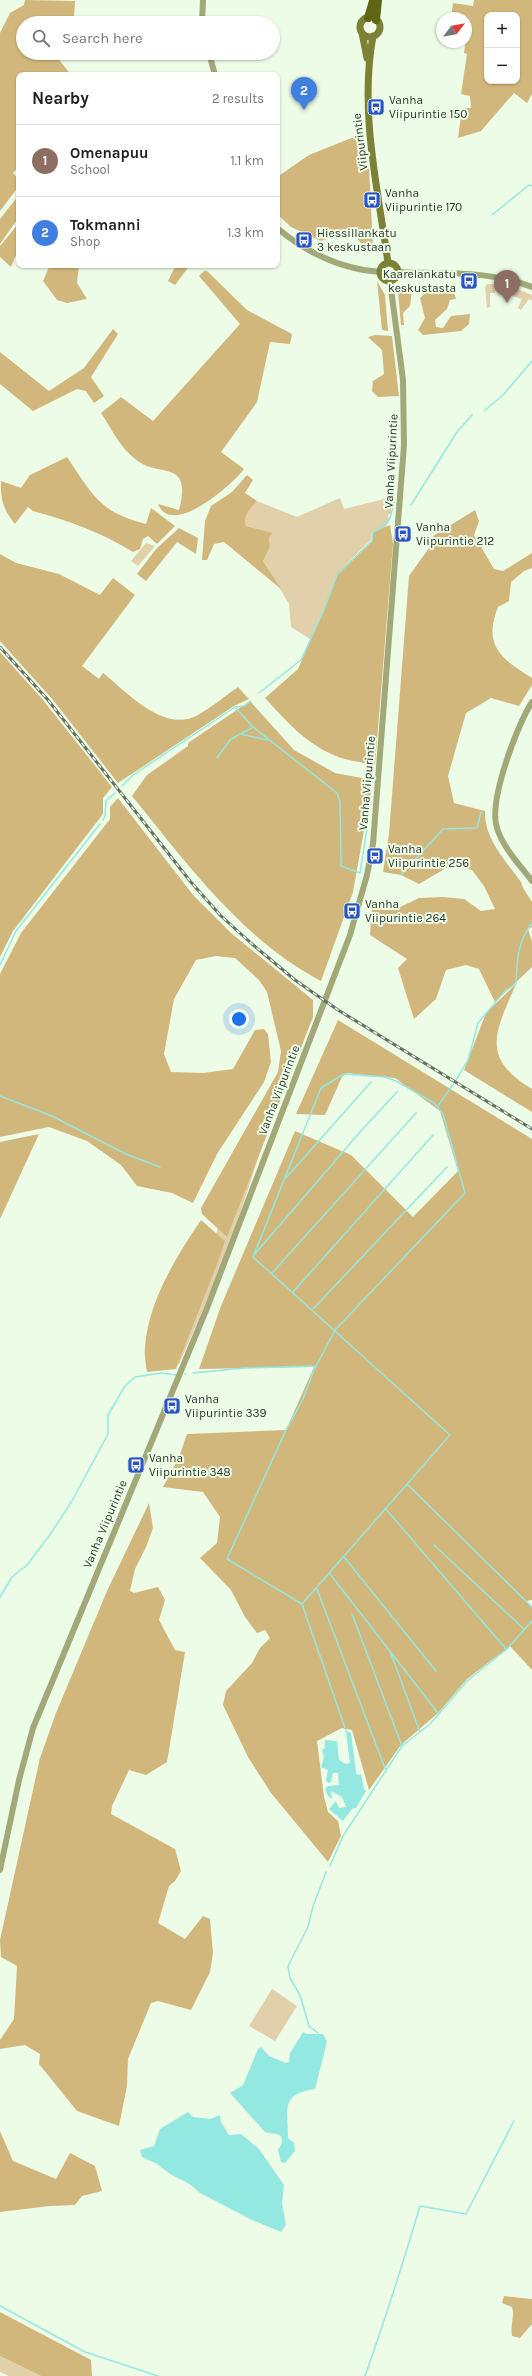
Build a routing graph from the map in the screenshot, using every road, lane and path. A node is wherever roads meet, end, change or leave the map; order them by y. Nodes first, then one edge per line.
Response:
1 (203, 0) edge
2 (373, 0) edge
3 (378, 0) edge
4 (202, 16) edge
5 (372, 19) junction
6 (362, 33) junction
7 (373, 36) junction
8 (211, 60) edge
9 (368, 65) junction
10 (214, 72) edge
11 (280, 230) edge
12 (388, 263) junction
13 (380, 272) junction
14 (397, 272) junction
15 (390, 281) junction
16 (532, 287) edge
17 (532, 702) edge
18 (532, 882) edge
19 (0, 1870) edge

1 - 4 street
2 - 5 main road
3 - 5 main road
5 - 6 main road
5 - 7 main road
6 - 7 main road
6 - 9 main road, Viipurintie
7 - 9 main road, Viipurintie
8 - 10 street
9 - 12 main road, Viipurintie
11 - 13 street
12 - 13 main road
12 - 14 main road
13 - 15 main road
14 - 15 main road
14 - 16 street
15 - 19 street, Vanha Viipurintie
17 - 18 street

